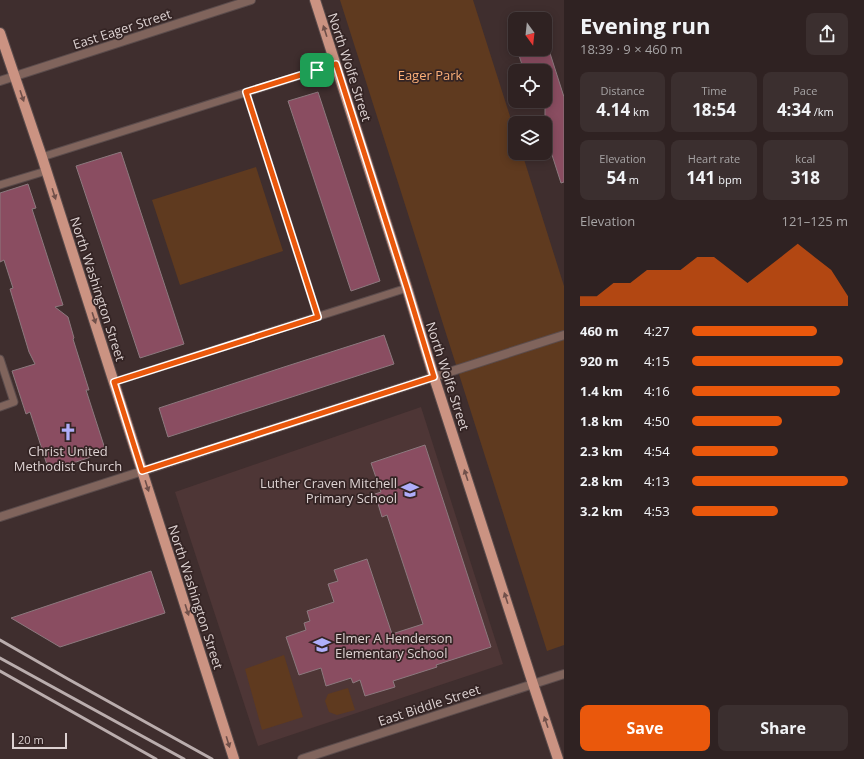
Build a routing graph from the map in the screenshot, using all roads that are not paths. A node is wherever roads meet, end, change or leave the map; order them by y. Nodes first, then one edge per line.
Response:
1 (252, 0) edge
2 (315, 0) edge
3 (0, 33) edge
4 (336, 64) junction
5 (15, 76) junction
6 (0, 81) edge
7 (246, 92) junction
8 (42, 157) junction
9 (46, 171) junction
10 (0, 185) edge
11 (407, 288) junction
12 (318, 317) junction
13 (564, 335) edge
14 (0, 359) edge
15 (434, 377) junction
16 (114, 382) junction
17 (0, 407) edge
18 (142, 471) junction
19 (0, 517) edge
20 (564, 674) edge
21 (533, 684) junction
22 (234, 759) edge
23 (302, 759) edge
24 (558, 759) edge

1 - 5 street, East Eager Street
4 -> 2 main road, North Wolfe Street
3 - 5 main road, North Washington Street
4 - 7 lane
4 - 11 main road, North Wolfe Street
5 - 6 street, East Eager Street
5 -> 8 main road, North Washington Street
7 - 8 lane
7 - 12 lane
8 - 9 main road, North Washington Street
9 - 10 lane
9 -> 16 main road, North Washington Street
11 - 12 lane
11 - 15 main road, North Wolfe Street
12 - 16 lane
13 - 15 street
14 - 17 lane
15 - 18 street
21 -> 15 main road, North Wolfe Street
16 - 18 main road, North Washington Street
18 - 19 street
18 -> 22 main road, North Washington Street
20 - 21 street, East Biddle Street
21 - 23 street, East Biddle Street
24 -> 21 main road, North Wolfe Street

